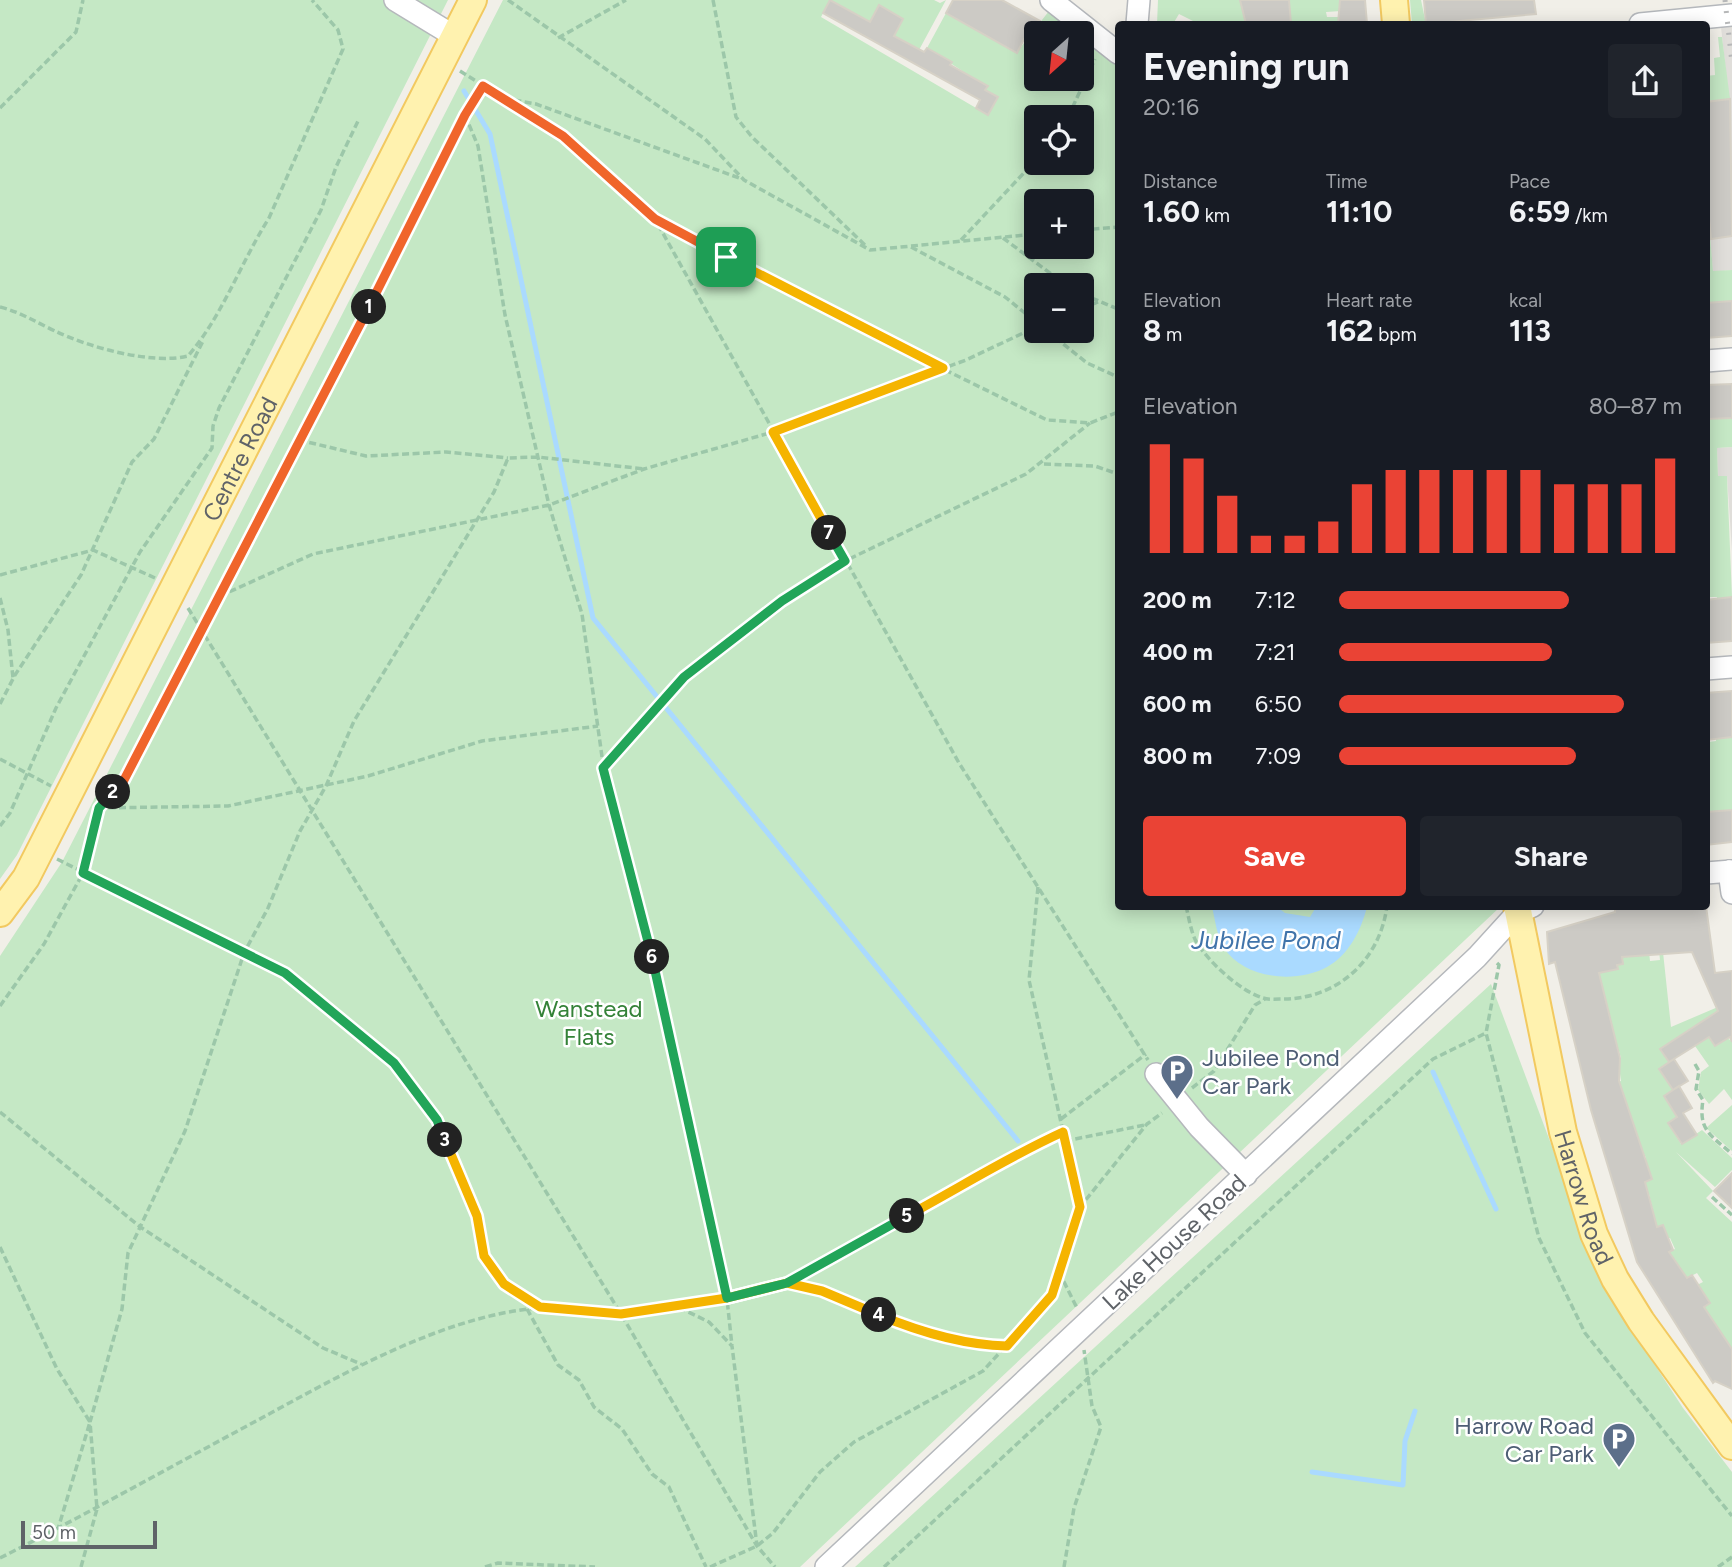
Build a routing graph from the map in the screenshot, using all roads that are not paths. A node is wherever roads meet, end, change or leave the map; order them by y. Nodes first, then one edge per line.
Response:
1 (396, 0) edge
2 (473, 0) edge
3 (1051, 0) edge
4 (1139, 0) edge
5 (1394, 0) edge
6 (1732, 15) edge
7 (1137, 21) edge
8 (1396, 21) edge
9 (1671, 21) edge
10 (454, 37) junction
11 (1110, 47) edge
12 (1732, 359) edge
13 (1710, 361) edge
14 (1732, 667) edge
15 (1710, 669) edge
16 (1730, 871) edge
17 (1710, 873) edge
18 (1732, 893) edge
19 (1521, 910) edge
20 (1522, 910) edge
21 (0, 913) edge
22 (1156, 1074) road end
23 (1246, 1175) junction
24 (1732, 1446) edge
25 (826, 1567) edge

1 - 10 street
2 - 10 main road, Centre Road
3 - 11 street
4 - 7 street
5 - 8 main road
6 - 9 street
10 - 21 main road, Centre Road
12 - 13 street
14 - 15 street
16 - 17 street
16 - 18 street
19 - 23 street, Lake House Road
20 - 24 main road, Harrow Road
22 - 23 street
23 - 25 street, Lake House Road

